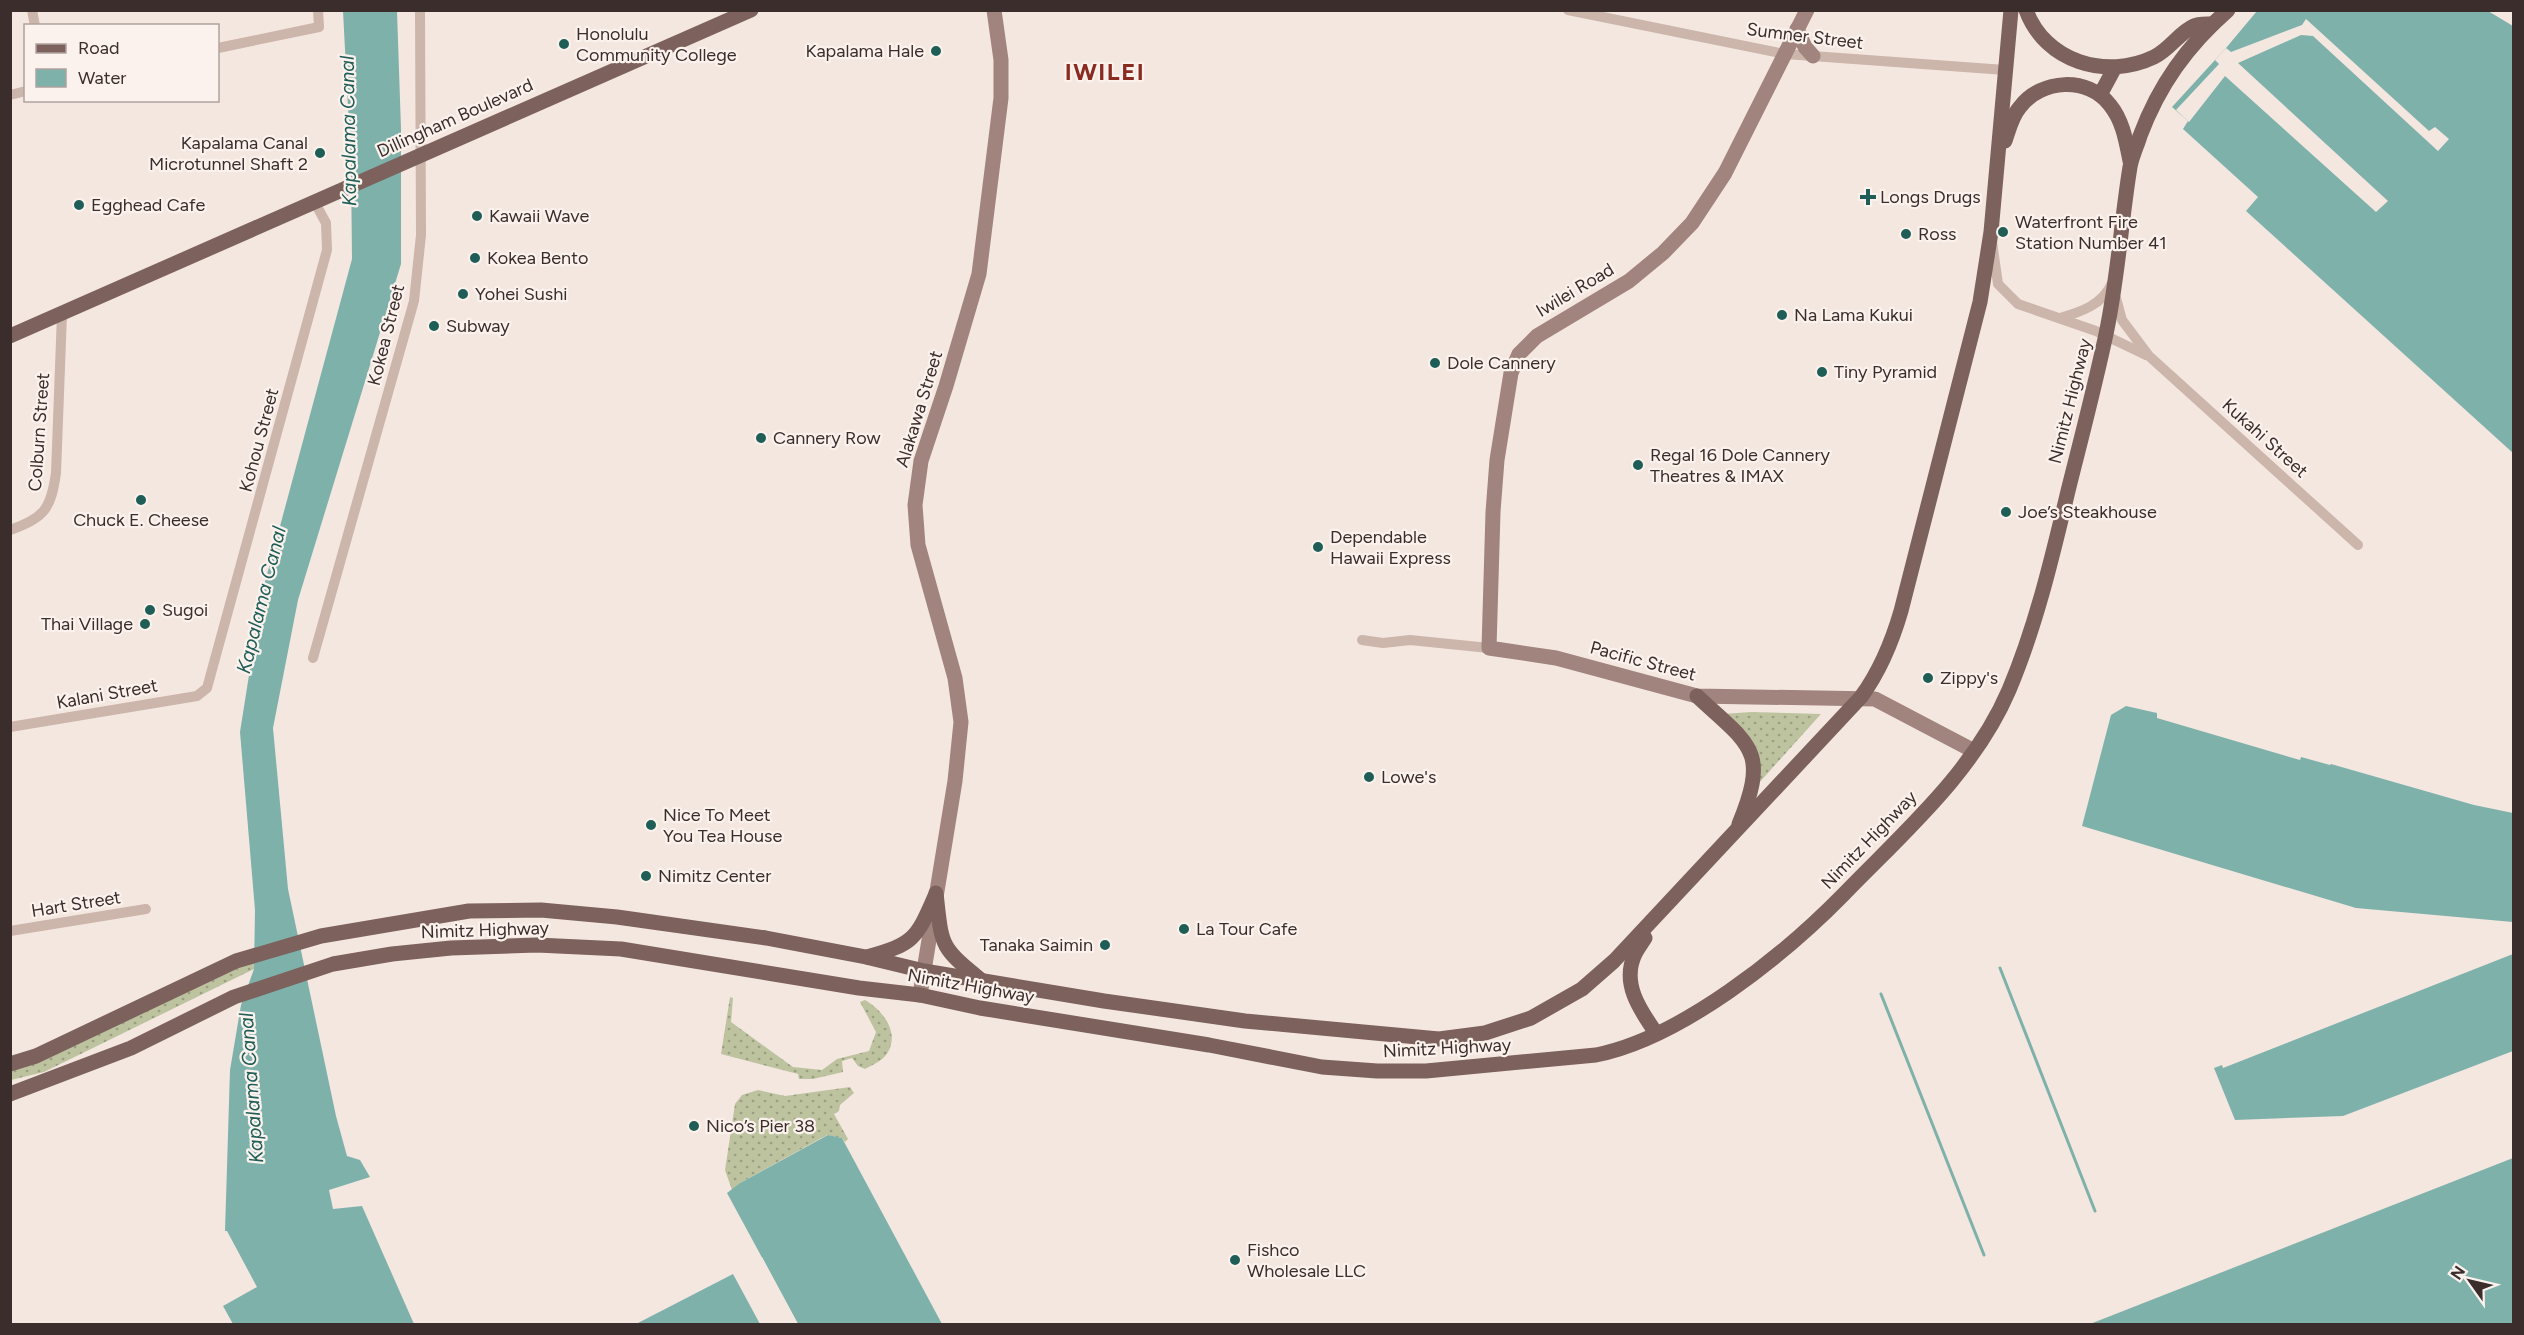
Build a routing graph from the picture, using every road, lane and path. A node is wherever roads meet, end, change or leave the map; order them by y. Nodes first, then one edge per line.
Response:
1 (318, 10) edge
2 (420, 10) edge
3 (751, 10) edge
4 (994, 10) edge
5 (1807, 10) edge
6 (2011, 10) edge
7 (2026, 10) edge
8 (2228, 10) edge
9 (1573, 11) edge
10 (2213, 24) junction
11 (1797, 29) junction
12 (219, 48) edge
13 (1785, 54) junction
14 (1813, 56) junction
15 (2114, 69) junction
16 (2005, 70) junction
17 (2100, 95) junction
18 (420, 155) junction
19 (1998, 159) junction
20 (2130, 164) junction
21 (314, 201) junction
22 (1991, 232) junction
23 (2118, 267) junction
24 (2114, 292) junction
25 (62, 314) junction
26 (2060, 319) junction
27 (10, 336) edge
28 (2106, 336) junction
29 (2149, 356) junction
30 (10, 530) edge
31 (2358, 545) dead end
32 (1362, 640) dead end
33 (1489, 648) junction
34 (313, 658) dead end
35 (207, 688) joint
36 (1698, 696) junction
37 (1861, 697) junction
38 (10, 727) edge
39 (1974, 751) junction
40 (1734, 835) junction
41 (936, 893) junction
42 (146, 909) dead end
43 (1658, 914) junction
44 (10, 931) edge
45 (866, 957) junction
46 (924, 971) junction
47 (981, 980) junction
48 (920, 995) junction
49 (1656, 1033) junction
50 (10, 1064) edge
51 (10, 1094) edge

1 - 12 street
2 - 18 street, Kokea Street
3 - 18 main road, Dillingham Boulevard
4 - 41 street, Alakawa Street
5 - 11 street, Iwilei Road
6 - 16 main road, Nimitz Highway
7 - 15 main road
8 - 10 main road, Nimitz Highway
9 - 13 street, Sumner Street
10 - 15 main road
10 - 20 main road, Nimitz Highway
11 - 13 street, Iwilei Road
11 - 14 street
13 - 14 street, Sumner Street
13 - 33 street, Iwilei Road
14 - 16 street, Sumner Street
15 - 17 main road
16 - 19 main road, Nimitz Highway
17 - 19 main road
17 - 20 main road
18 - 21 main road, Dillingham Boulevard
18 - 34 street, Kokea Street
19 - 22 main road, Nimitz Highway
20 - 23 main road, Nimitz Highway
21 - 25 main road, Dillingham Boulevard
21 - 35 street, Kohou Street
22 - 26 street, Kukahi Street
22 - 37 main road, Nimitz Highway
23 - 24 main road, Nimitz Highway
23 - 26 street
24 - 28 main road, Nimitz Highway
24 - 29 street, Kukahi Street
25 - 27 main road, Dillingham Boulevard
25 - 30 street, Colburn Street
26 - 28 street, Kukahi Street
28 - 29 street, Kukahi Street
28 - 39 main road, Nimitz Highway
29 - 31 street, Kukahi Street
32 - 33 street, Pacific Street
33 - 36 street, Pacific Street
35 - 38 street, Kalani Street
36 - 37 street, Pacific Street
36 - 40 main road
37 - 39 street, Pacific Street
37 - 40 main road, Nimitz Highway
39 - 49 main road, Nimitz Highway
40 - 43 main road, Nimitz Highway
41 - 45 main road
41 - 46 street, Alakawa Street
41 - 47 main road
42 - 44 street, Hart Street
43 - 47 main road, Nimitz Highway
43 - 49 main road
45 - 46 main road, Nimitz Highway
45 - 50 main road, Nimitz Highway
46 - 47 main road, Nimitz Highway
46 - 48 street, Alakawa Street
48 - 49 main road, Nimitz Highway
48 - 51 main road, Nimitz Highway

